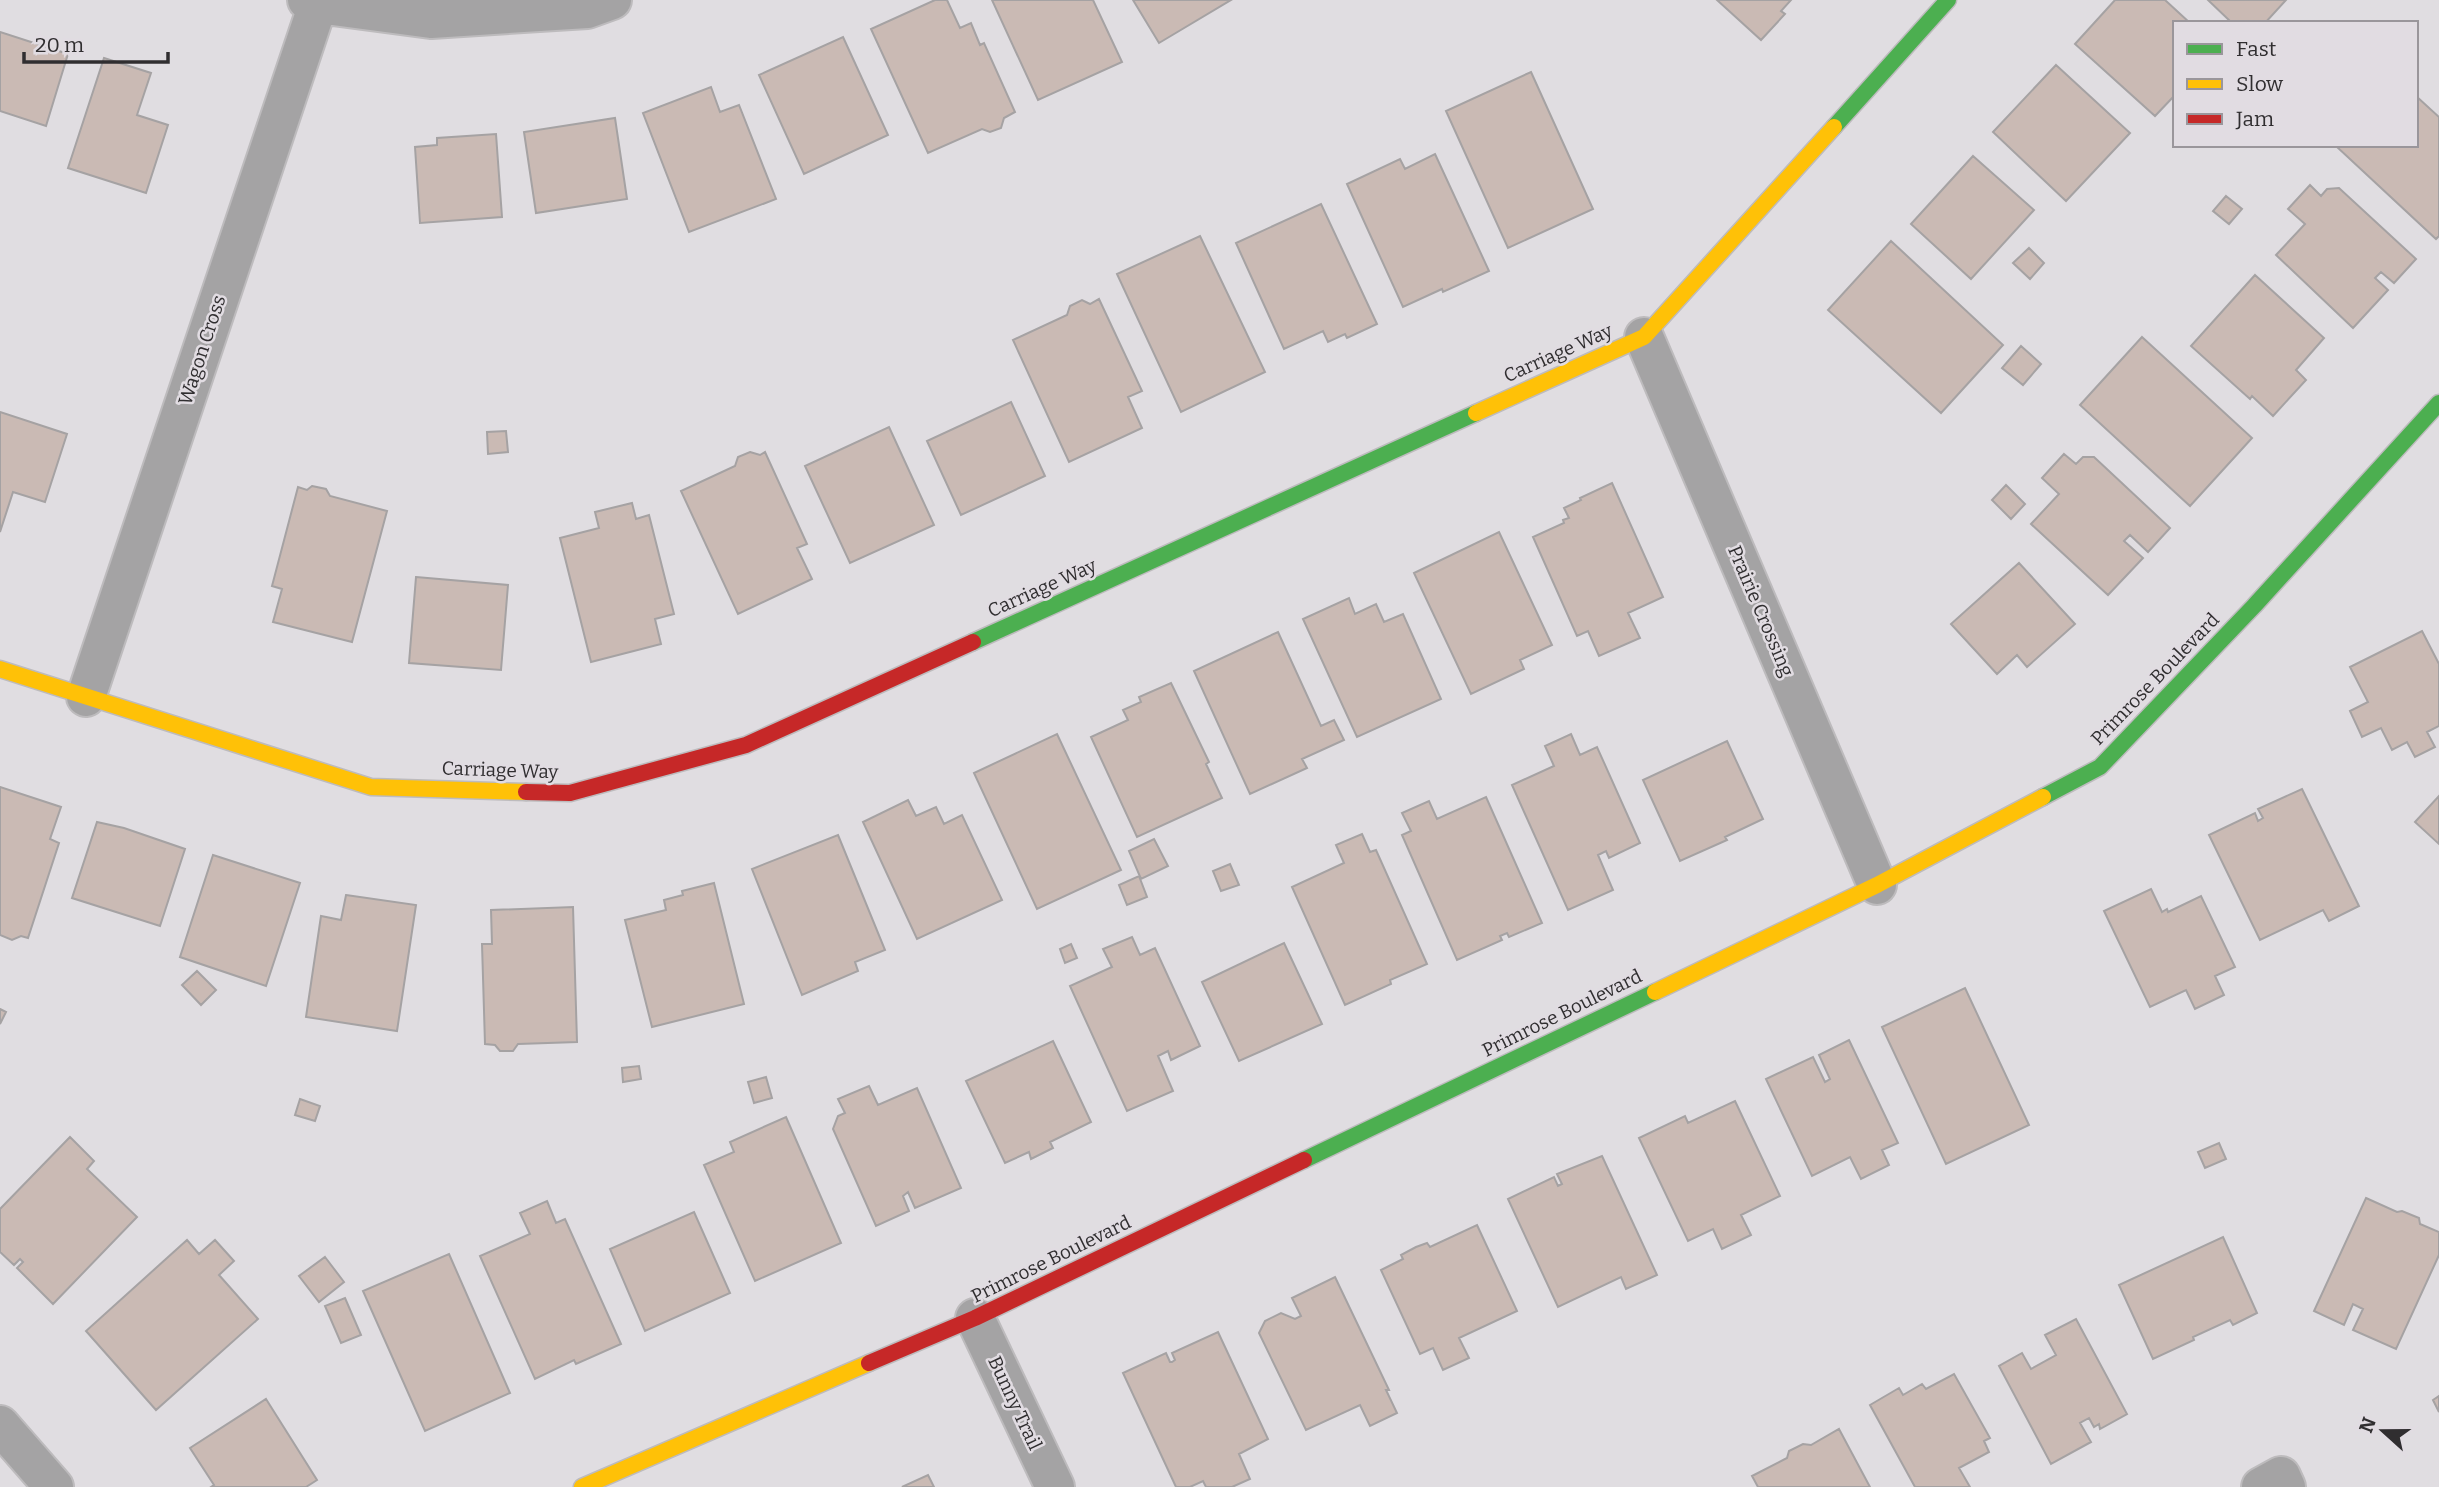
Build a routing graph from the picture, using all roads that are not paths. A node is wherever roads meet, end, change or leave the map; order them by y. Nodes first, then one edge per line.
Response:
1 (612, 0) edge
2 (1948, 0) edge
3 (313, 2) edge
4 (1644, 337) junction
5 (2439, 403) edge
6 (0, 669) edge
7 (86, 696) junction
8 (1877, 885) junction
9 (975, 1318) junction
10 (0, 1426) edge
11 (54, 1487) edge
12 (582, 1487) edge
13 (1055, 1487) edge
14 (2260, 1487) edge
15 (2286, 1487) edge

1 - 3 street
2 - 4 street, Carriage Way
3 - 7 street, Wagon Cross
4 - 7 street, Carriage Way
4 - 8 street, Prairie Crossing
5 - 8 street, Primrose Boulevard
6 - 7 street, Carriage Way
8 - 9 street, Primrose Boulevard
9 - 12 street, Primrose Boulevard
9 - 13 street, Bunny Trail
10 - 11 street
14 - 15 street

